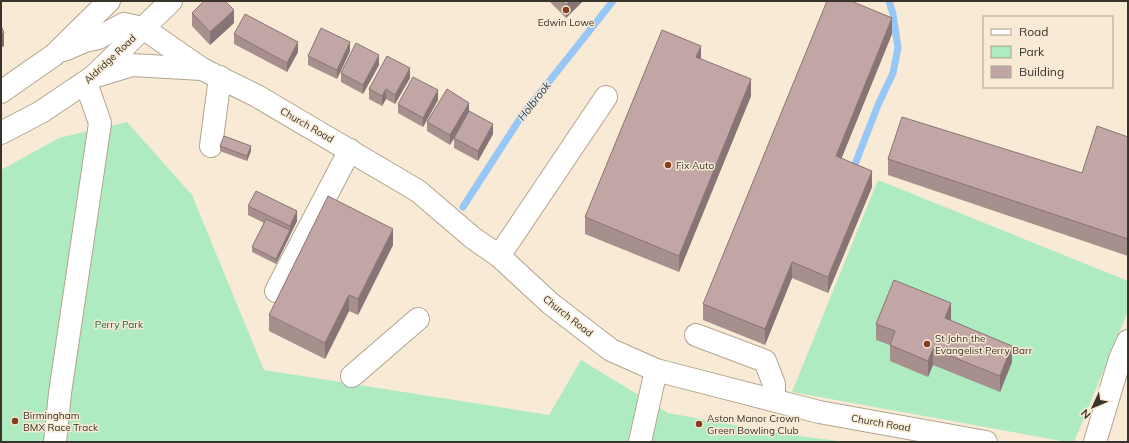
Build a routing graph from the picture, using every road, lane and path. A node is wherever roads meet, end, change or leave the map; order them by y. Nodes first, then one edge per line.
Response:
1 (109, 1) edge
2 (171, 1) edge
3 (143, 28) junction
4 (54, 55) junction
5 (211, 73) junction
6 (90, 80) junction
7 (1, 92) edge
8 (606, 97) dead end
9 (1, 133) edge
10 (212, 146) dead end
11 (350, 150) junction
12 (499, 256) junction
13 (276, 291) dead end
14 (418, 319) dead end
15 (696, 335) dead end
16 (1128, 341) edge
17 (656, 370) junction
18 (352, 376) dead end
19 (774, 400) junction
20 (55, 442) edge
21 (640, 442) edge
22 (986, 442) edge
23 (1095, 442) edge

1 - 4 street
2 - 3 street, Aldridge Road
3 - 4 street
3 - 5 street, Church Road
3 - 6 street, Aldridge Road
4 - 7 street
5 - 6 street, Church Road
5 - 10 street
5 - 11 street, Church Road
6 - 9 street, Aldridge Road
6 - 20 street
8 - 12 street
11 - 12 street, Church Road
11 - 13 street
12 - 17 street, Church Road
14 - 18 street
15 - 19 street
16 - 23 street
17 - 19 street, Church Road
17 - 21 street
19 - 22 street, Church Road

